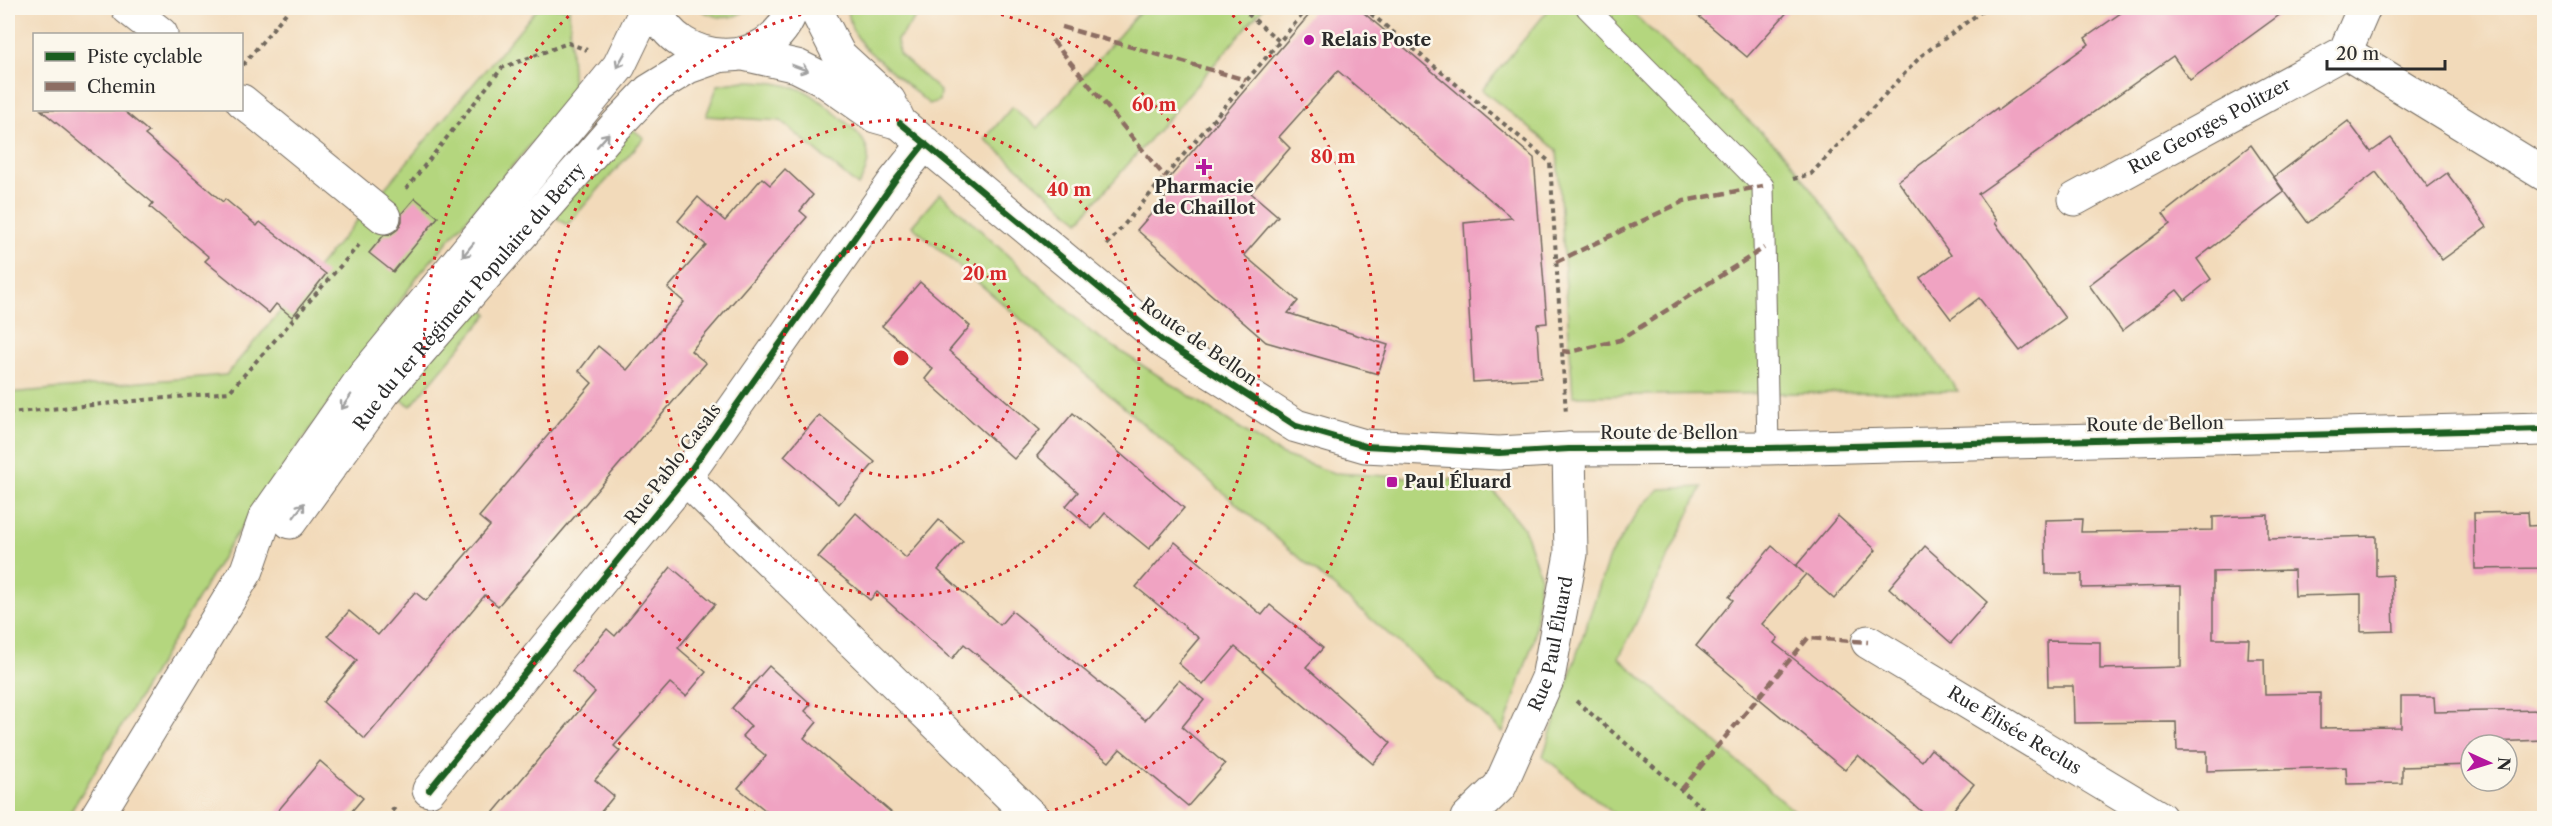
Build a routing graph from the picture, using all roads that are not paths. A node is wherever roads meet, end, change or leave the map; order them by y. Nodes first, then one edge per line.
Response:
1 (128, 8) edge
2 (647, 8) edge
3 (656, 8) edge
4 (792, 8) edge
5 (815, 8) edge
6 (1587, 8) edge
7 (2364, 8) edge
8 (160, 33) edge
9 (2345, 52) junction
10 (731, 55) junction
11 (243, 102) edge
12 (912, 133) junction
13 (2544, 174) edge
14 (2075, 199) dead end
15 (384, 217) road end
16 (2544, 429) edge
17 (1768, 448) junction
18 (1569, 449) junction
19 (686, 478) junction
20 (247, 570) junction
21 (1868, 642) dead end
22 (429, 789) dead end
23 (96, 819) edge
24 (1033, 819) edge
25 (1467, 819) edge
26 (2160, 819) edge

1 - 8 street
2 -> 20 street, Rue du 1er Régiment Populaire du Berry
3 - 10 street, Route de Bellon
4 - 10 street, Rue du 1er Régiment Populaire du Berry
5 - 12 street, Route de Bellon
6 - 17 lane
7 - 9 street
9 - 13 street
9 - 14 street, Rue Georges Politzer
10 -> 12 street, Route de Bellon
20 -> 10 street, Rue du 1er Régiment Populaire du Berry
11 - 15 street
12 - 18 street, Route de Bellon
12 - 19 street, Rue Pablo Casals
16 - 17 street, Route de Bellon
17 - 18 street, Route de Bellon
18 - 25 street, Rue Paul Éluard
19 - 22 street, Rue Pablo Casals
19 - 24 street, Rue Pablo Casals
20 - 23 street, Rue du 1er Régiment Populaire du Berry
21 - 26 street, Rue Élisée Reclus

